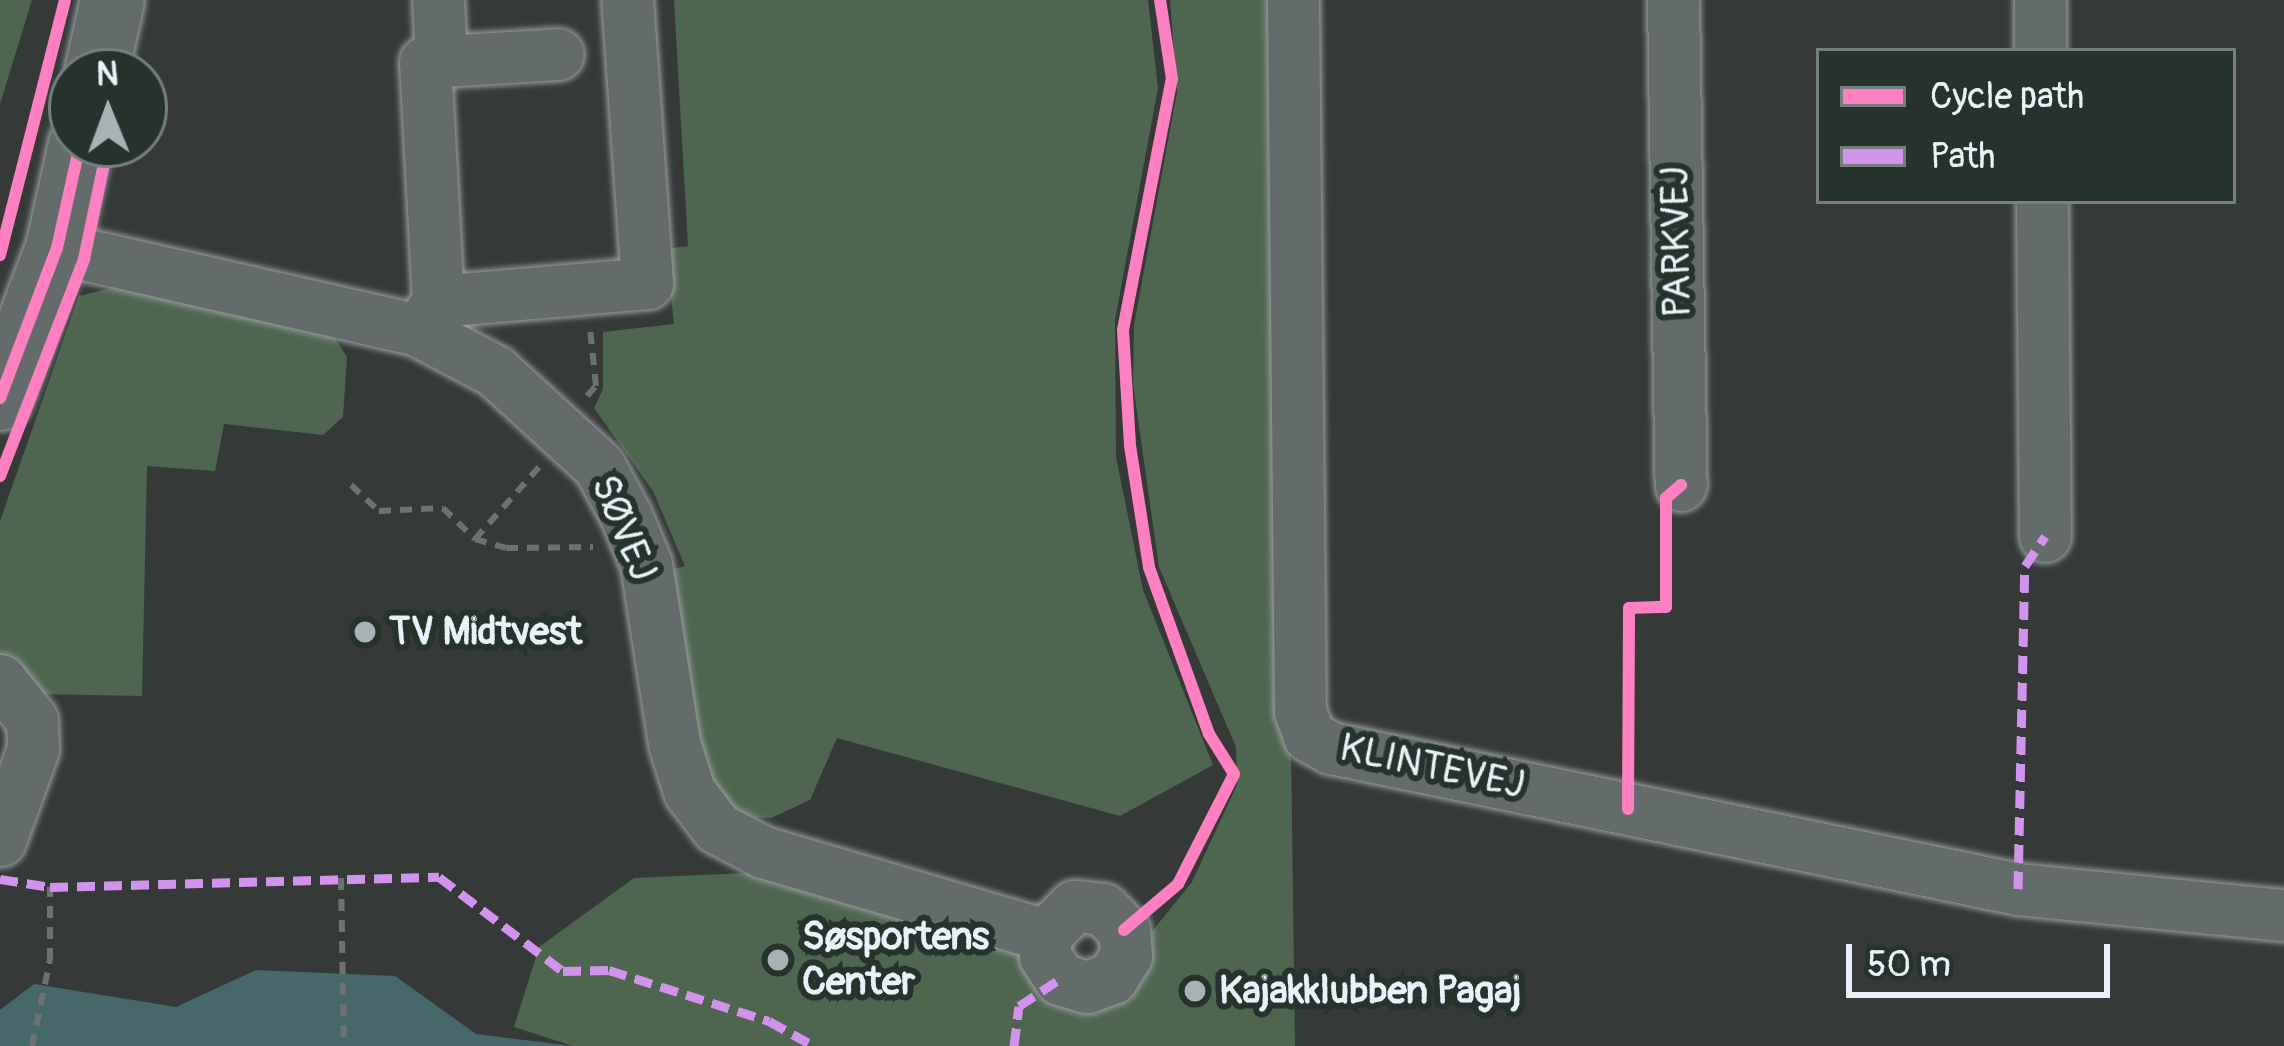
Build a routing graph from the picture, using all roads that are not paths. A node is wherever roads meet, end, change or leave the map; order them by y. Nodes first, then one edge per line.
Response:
1 (112, 0) edge
2 (438, 0) edge
3 (627, 0) edge
4 (1293, 0) edge
5 (1673, 0) edge
6 (2040, 0) edge
7 (101, 48) edge
8 (2040, 48) edge
9 (558, 53) dead end
10 (441, 61) junction
11 (75, 168) edge
12 (2042, 204) edge
13 (57, 248) junction
14 (428, 315) junction
15 (0, 398) edge
16 (1681, 484) dead end
17 (2045, 536) dead end
18 (0, 680) edge
19 (0, 840) edge
20 (2284, 915) edge
21 (1045, 935) dead end

1 - 7 main road
2 - 10 street
3 - 14 street
4 - 20 street, KLINTEVEJ
5 - 16 street, PARKVEJ
6 - 8 street
9 - 10 street
10 - 14 street
11 - 13 main road
12 - 17 street
13 - 14 street, SØVEJ
13 - 15 main road
14 - 21 street, SØVEJ
18 - 19 street

